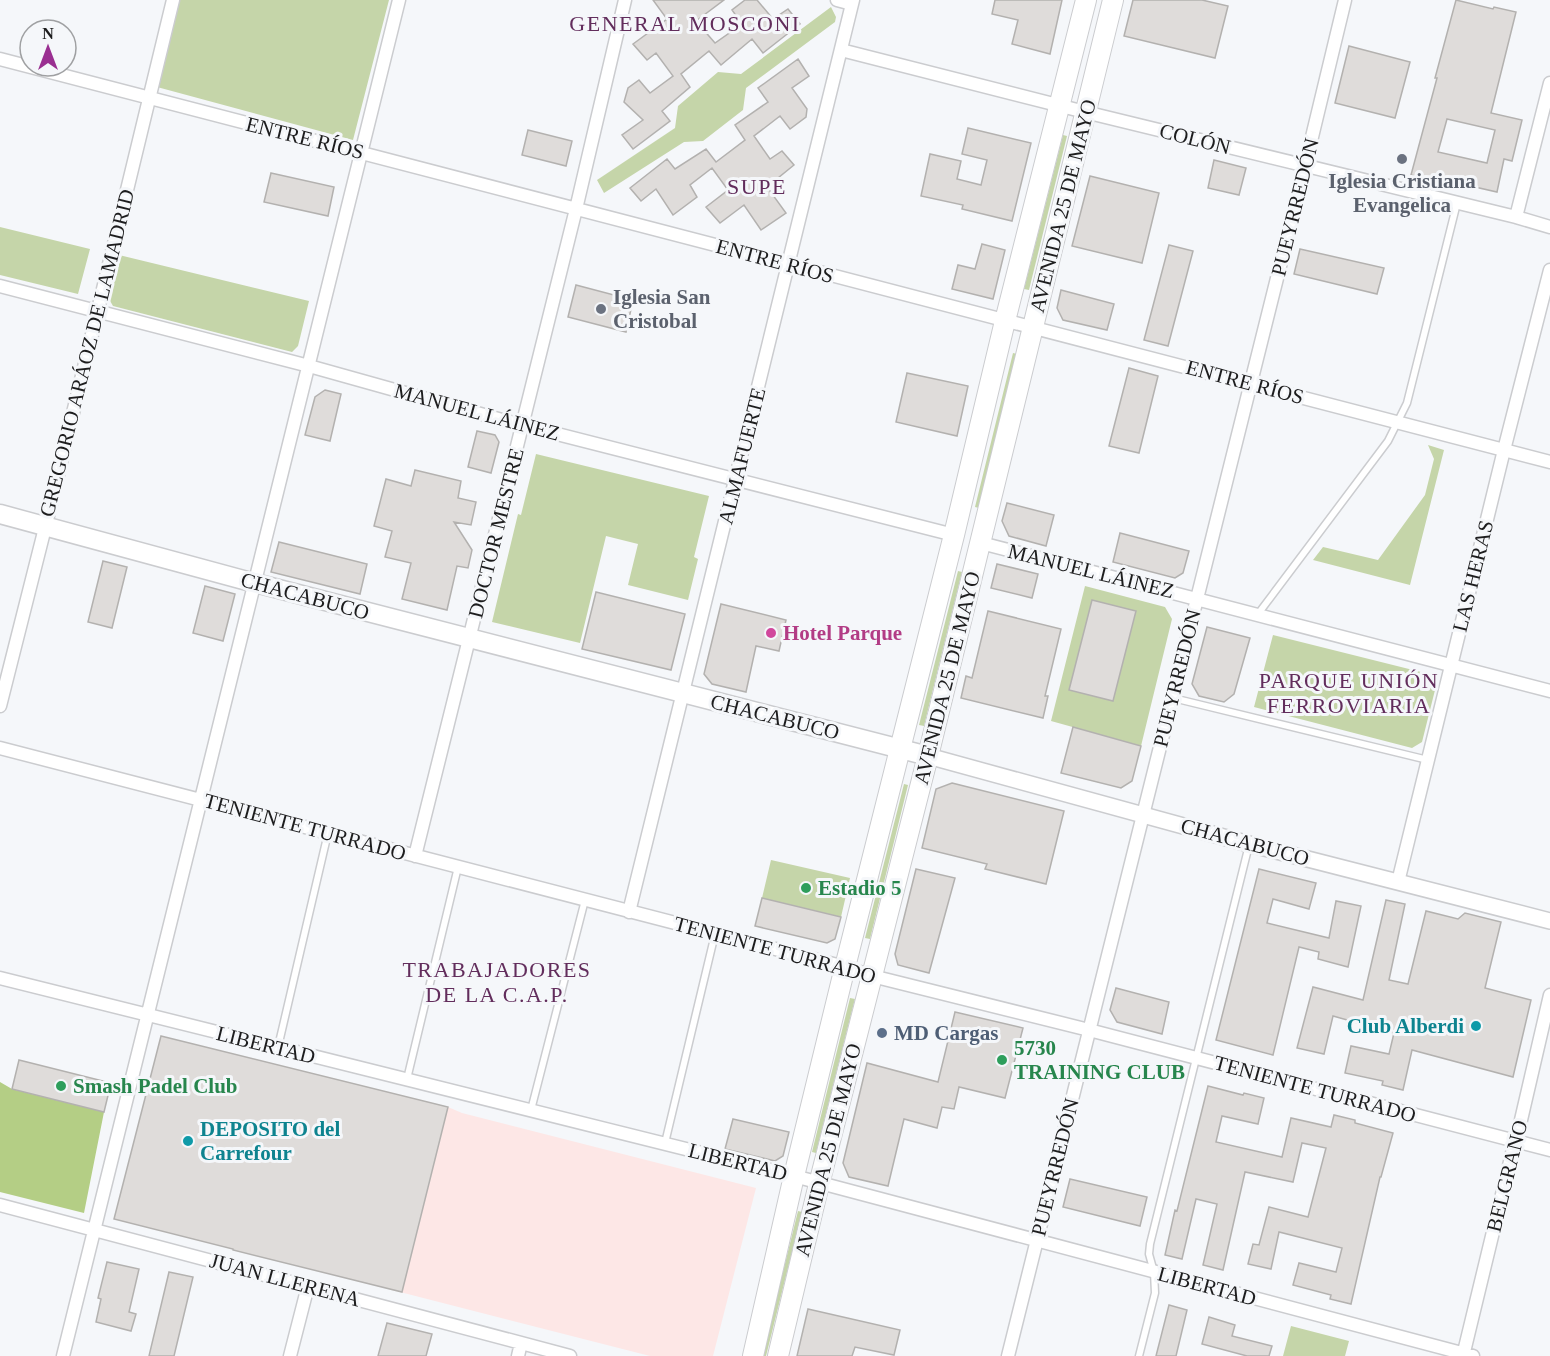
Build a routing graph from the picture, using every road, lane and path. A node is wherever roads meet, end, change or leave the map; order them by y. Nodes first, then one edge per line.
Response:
1 (173, 0) edge
2 (399, 0) edge
3 (625, 0) edge
4 (837, 0) edge
5 (1086, 0) edge
6 (1113, 0) edge
7 (1345, 0) edge
8 (852, 2) edge
9 (841, 50) junction
10 (0, 59) edge
11 (1550, 84) edge
12 (149, 98) junction
13 (1060, 105) junction
14 (1085, 112) junction
15 (361, 153) junction
16 (1305, 166) junction
17 (1457, 203) junction
18 (576, 209) junction
19 (1516, 217) junction
20 (1550, 227) edge
21 (788, 264) junction
22 (1550, 270) edge
23 (0, 286) edge
24 (97, 312) junction
25 (1005, 321) junction
26 (1033, 327) junction
27 (309, 366) junction
28 (1251, 384) junction
29 (1398, 423) junction
30 (523, 425) junction
31 (1504, 450) junction
32 (1550, 462) edge
33 (736, 480) junction
34 (0, 514) edge
35 (45, 526) junction
36 (954, 535) junction
37 (981, 543) junction
38 (255, 583) junction
39 (1197, 599) junction
40 (1258, 614) junction
41 (470, 639) junction
42 (1451, 665) junction
43 (1550, 691) edge
44 (684, 694) junction
45 (1172, 698) junction
46 (0, 706) edge
47 (0, 748) edge
48 (900, 748) junction
49 (928, 756) junction
50 (1428, 760) junction
51 (201, 800) junction
52 (1143, 814) junction
53 (328, 833) junction
54 (1249, 844) junction
55 (416, 856) junction
56 (458, 867) junction
57 (1398, 882) junction
58 (585, 900) junction
59 (629, 912) junction
60 (1550, 921) edge
61 (715, 934) junction
62 (845, 967) junction
63 (872, 976) junction
64 (0, 978) edge
65 (1550, 995) edge
66 (148, 1015) junction
67 (1089, 1030) junction
68 (278, 1047) junction
69 (1196, 1058) junction
70 (406, 1080) junction
71 (531, 1111) junction
72 (1515, 1141) junction
73 (665, 1144) junction
74 (1550, 1150) edge
75 (794, 1176) junction
76 (819, 1184) junction
77 (0, 1204) edge
78 (95, 1229) junction
79 (1037, 1242) junction
80 (1154, 1272) junction
81 (308, 1286) junction
82 (521, 1343) junction
83 (1467, 1355) edge
84 (63, 1356) edge
85 (290, 1356) edge
86 (518, 1356) edge
87 (570, 1356) edge
88 (753, 1356) edge
89 (778, 1356) edge
90 (1008, 1356) edge
91 (1139, 1356) edge

1 - 12 street, GREGORIO ARÁOZ DE LAMADRID
2 - 15 street
3 - 18 street, DOCTOR MESTRE
4 - 8 street
5 - 13 main road, AVENIDA 25 DE MAYO
6 - 14 main road, AVENIDA 25 DE MAYO
7 - 16 street, PUEYRREDÓN
8 - 9 street, ALMAFUERTE
9 - 13 street, COLÓN
9 - 21 street, ALMAFUERTE
10 - 12 street, ENTRE RÍOS
11 - 19 street
12 - 15 street, ENTRE RÍOS
12 - 24 street, GREGORIO ARÁOZ DE LAMADRID
13 - 14 street, COLÓN
13 - 25 main road, AVENIDA 25 DE MAYO
14 - 16 street, COLÓN
14 - 26 main road, AVENIDA 25 DE MAYO
15 - 18 street, ENTRE RÍOS
15 - 27 street
16 - 17 street, COLÓN
16 - 28 street, PUEYRREDÓN
17 - 19 street, COLÓN
17 - 29 lane
18 - 21 street, ENTRE RÍOS
18 - 30 street, DOCTOR MESTRE
19 - 20 street, COLÓN
21 - 25 street, ENTRE RÍOS
21 - 33 street, ALMAFUERTE
22 - 31 street, LAS HERAS
23 - 24 street, MANUEL LÁINEZ
24 - 27 street, MANUEL LÁINEZ
24 - 35 street, GREGORIO ARÁOZ DE LAMADRID
25 - 26 street, ENTRE RÍOS
25 - 36 main road, AVENIDA 25 DE MAYO
26 - 28 street, ENTRE RÍOS
26 - 37 main road, AVENIDA 25 DE MAYO
27 - 30 street, MANUEL LÁINEZ
27 - 38 street
28 - 29 street, ENTRE RÍOS
28 - 39 street, PUEYRREDÓN
29 - 31 street, ENTRE RÍOS
29 - 40 lane
30 - 33 street, MANUEL LÁINEZ
30 - 41 street, DOCTOR MESTRE
31 - 32 street, ENTRE RÍOS
31 - 42 street, LAS HERAS
33 - 36 street, MANUEL LÁINEZ
33 - 44 street, ALMAFUERTE
34 - 35 main road, CHACABUCO
35 - 38 main road, CHACABUCO
35 - 46 street, GREGORIO ARÁOZ DE LAMADRID
36 - 37 street
36 - 48 main road, AVENIDA 25 DE MAYO
37 - 39 street, MANUEL LÁINEZ
37 - 49 main road, AVENIDA 25 DE MAYO
38 - 41 main road, CHACABUCO
38 - 51 street
39 - 40 street, MANUEL LÁINEZ
39 - 45 street, PUEYRREDÓN
40 - 42 street, MANUEL LÁINEZ
41 - 44 main road, CHACABUCO
41 - 55 street, DOCTOR MESTRE
42 - 43 street, MANUEL LÁINEZ
42 - 50 street, LAS HERAS
44 - 48 main road, CHACABUCO
44 - 59 street, ALMAFUERTE
45 - 50 lane
45 - 52 street, PUEYRREDÓN
47 - 51 street, TENIENTE TURRADO
48 - 49 main road, CHACABUCO
48 - 62 main road, AVENIDA 25 DE MAYO
49 - 52 street, CHACABUCO
49 - 63 main road, AVENIDA 25 DE MAYO
50 - 57 street, LAS HERAS
51 - 53 street, TENIENTE TURRADO
51 - 66 street
52 - 54 street, CHACABUCO
52 - 67 street, PUEYRREDÓN
53 - 55 street, TENIENTE TURRADO
53 - 68 lane
54 - 57 street, CHACABUCO
54 - 69 lane
55 - 56 street, TENIENTE TURRADO
56 - 58 street, TENIENTE TURRADO
56 - 70 lane
57 - 60 street, CHACABUCO
58 - 59 street, TENIENTE TURRADO
58 - 71 lane
59 - 61 street, TENIENTE TURRADO
61 - 62 street, TENIENTE TURRADO
61 - 73 lane
62 - 63 street, TENIENTE TURRADO
62 - 75 main road, AVENIDA 25 DE MAYO
63 - 67 street, TENIENTE TURRADO
63 - 76 main road, AVENIDA 25 DE MAYO
64 - 66 street, LIBERTAD
65 - 72 street, BELGRANO
66 - 68 street, LIBERTAD
66 - 78 street
67 - 69 street, TENIENTE TURRADO
67 - 79 street, PUEYRREDÓN
68 - 70 street, LIBERTAD
69 - 72 street, TENIENTE TURRADO
69 - 80 lane
70 - 71 street, LIBERTAD
71 - 73 street, LIBERTAD
72 - 74 street, TENIENTE TURRADO
72 - 83 street, BELGRANO
73 - 75 street, LIBERTAD
75 - 76 street, LIBERTAD
75 - 88 main road, AVENIDA 25 DE MAYO
76 - 79 street, LIBERTAD
76 - 89 main road, AVENIDA 25 DE MAYO
77 - 78 street, JUAN LLERENA
78 - 81 street, JUAN LLERENA
78 - 84 street
79 - 80 street, LIBERTAD
79 - 90 street, PUEYRREDÓN
80 - 83 street, LIBERTAD
80 - 91 lane
81 - 82 street, JUAN LLERENA
81 - 85 street
82 - 86 street
82 - 87 street, JUAN LLERENA

